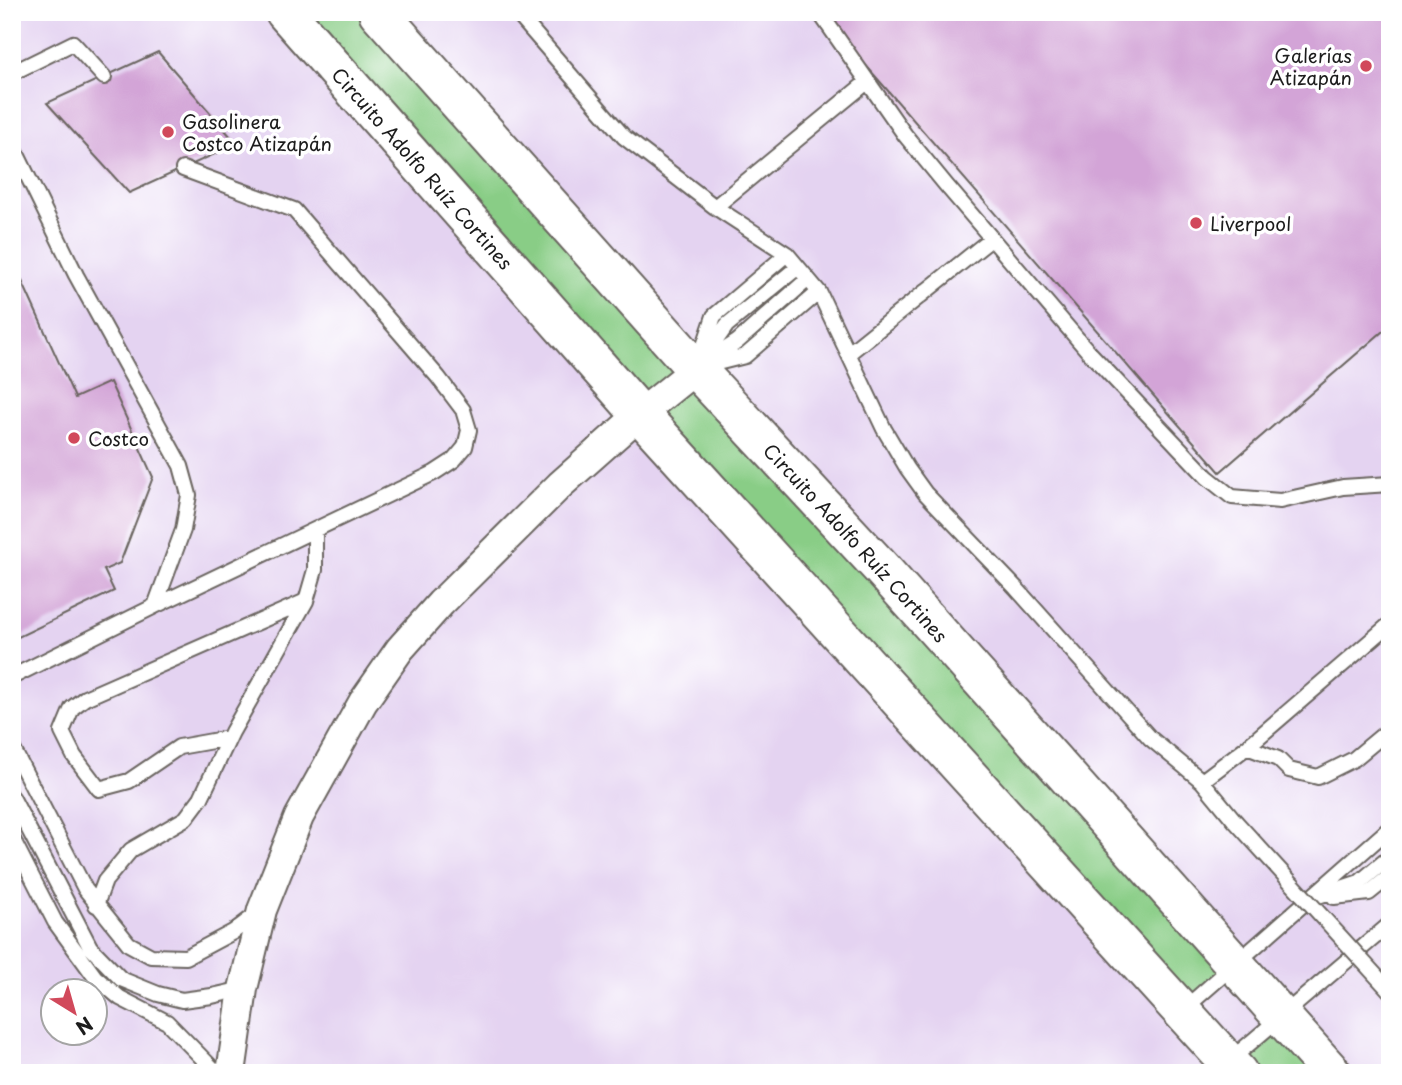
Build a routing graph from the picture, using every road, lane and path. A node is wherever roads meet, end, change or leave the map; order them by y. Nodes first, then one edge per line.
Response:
1 (285, 12) edge
2 (378, 12) edge
3 (516, 12) edge
4 (823, 12) edge
5 (12, 73) edge
6 (104, 77) dead end
7 (867, 82) junction
8 (12, 144) edge
9 (183, 169) dead end
10 (715, 207) junction
11 (991, 239) junction
12 (787, 254) junction
13 (798, 267) junction
14 (808, 279) junction
15 (819, 292) junction
16 (849, 353) junction
17 (696, 369) junction
18 (640, 414) junction
19 (1390, 484) edge
20 (315, 530) junction
21 (306, 601) junction
22 (155, 606) junction
23 (1390, 624) edge
24 (12, 677) edge
25 (1390, 729) edge
26 (229, 738) junction
27 (12, 747) edge
28 (1247, 747) junction
29 (1202, 781) junction
30 (12, 797) edge
31 (1390, 828) edge
32 (12, 838) edge
33 (1390, 857) edge
34 (1390, 876) edge
35 (1309, 899) junction
36 (96, 905) junction
37 (262, 910) junction
38 (1390, 924) edge
39 (1234, 964) junction
40 (243, 989) junction
41 (1390, 991) edge
42 (1182, 1012) junction
43 (1282, 1016) junction
44 (1233, 1067) edge
45 (217, 1073) edge
46 (231, 1073) edge
47 (1332, 1073) edge

1 - 18 main road, Circuito Adolfo Ruíz Cortines
2 - 17 main road, Circuito Adolfo Ruíz Cortines
3 - 10 lane
4 - 7 lane
5 - 6 lane
7 - 10 lane
7 - 11 lane
8 - 22 lane
9 - 20 lane
10 - 12 lane
11 - 16 lane
11 - 19 lane
12 - 13 lane
12 - 17 lane
13 - 14 lane
13 - 17 lane
14 - 15 lane
14 - 17 lane
15 - 16 lane
15 - 17 lane
16 - 29 lane
17 - 18 street
17 - 39 main road, Circuito Adolfo Ruíz Cortines
18 - 37 street
18 - 42 main road, Circuito Adolfo Ruíz Cortines
20 - 21 lane
20 - 22 lane
21 - 26 lane
21 - 26 lane
22 - 24 lane
23 - 28 lane
25 - 28 lane
26 - 36 lane
27 - 36 lane
28 - 29 lane
29 - 41 lane, bridge
30 - 40 lane
31 - 35 lane
32 - 45 lane
33 - 35 lane
34 - 35 lane
35 - 39 lane
36 - 37 lane
37 - 40 street
38 - 43 lane
39 - 42 lane
39 - 43 main road, Circuito Adolfo Ruíz Cortines
40 - 46 street
42 - 44 main road, Circuito Adolfo Ruíz Cortines
43 - 44 lane
43 - 47 main road, Circuito Adolfo Ruíz Cortines

